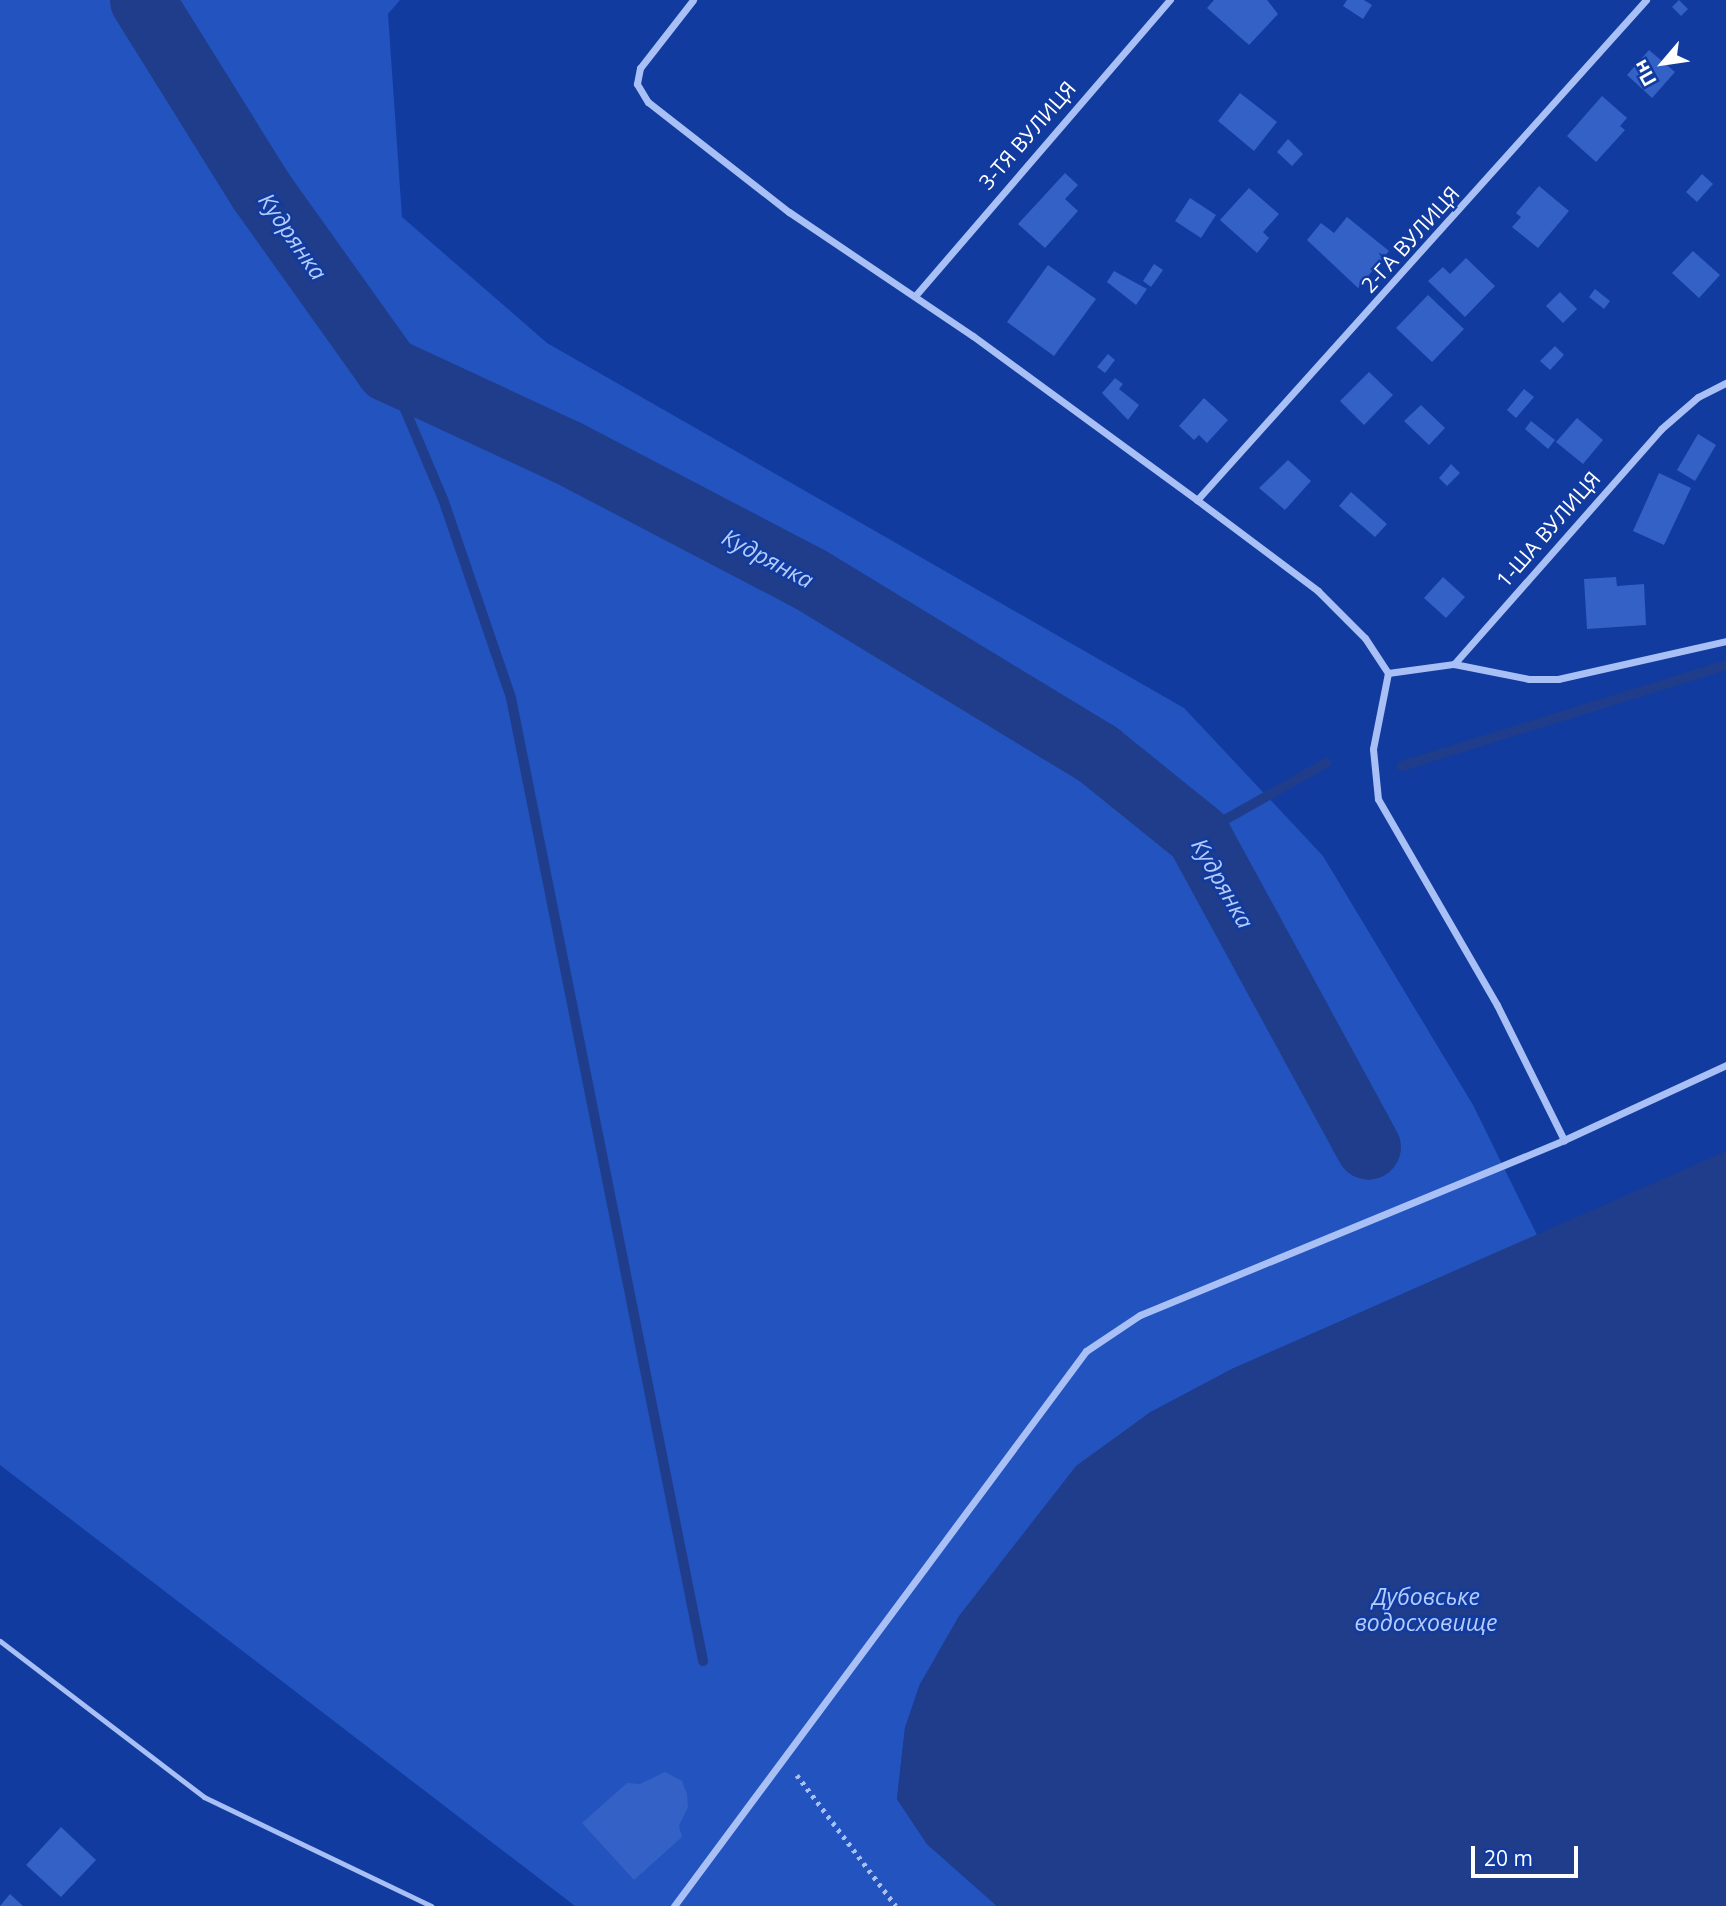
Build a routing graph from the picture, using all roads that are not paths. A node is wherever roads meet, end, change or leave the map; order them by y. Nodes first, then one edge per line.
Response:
1 (693, 0) edge
2 (1170, 0) edge
3 (1646, 0) edge
4 (915, 296) junction
5 (1726, 383) edge
6 (1197, 500) junction
7 (1726, 641) edge
8 (1454, 664) junction
9 (1388, 673) junction
10 (1726, 1065) edge
11 (1564, 1140) junction
12 (0, 1641) edge
13 (431, 1906) edge
14 (674, 1906) edge

1 - 4 street
2 - 4 street, 3-ТЯ ВУЛИЦЯ
3 - 6 street, 2-ГА ВУЛИЦЯ
4 - 6 street
5 - 8 street, 1-ША ВУЛИЦЯ
6 - 9 street
7 - 8 street
8 - 9 street
9 - 11 street
10 - 11 street
11 - 14 street
12 - 13 lane

